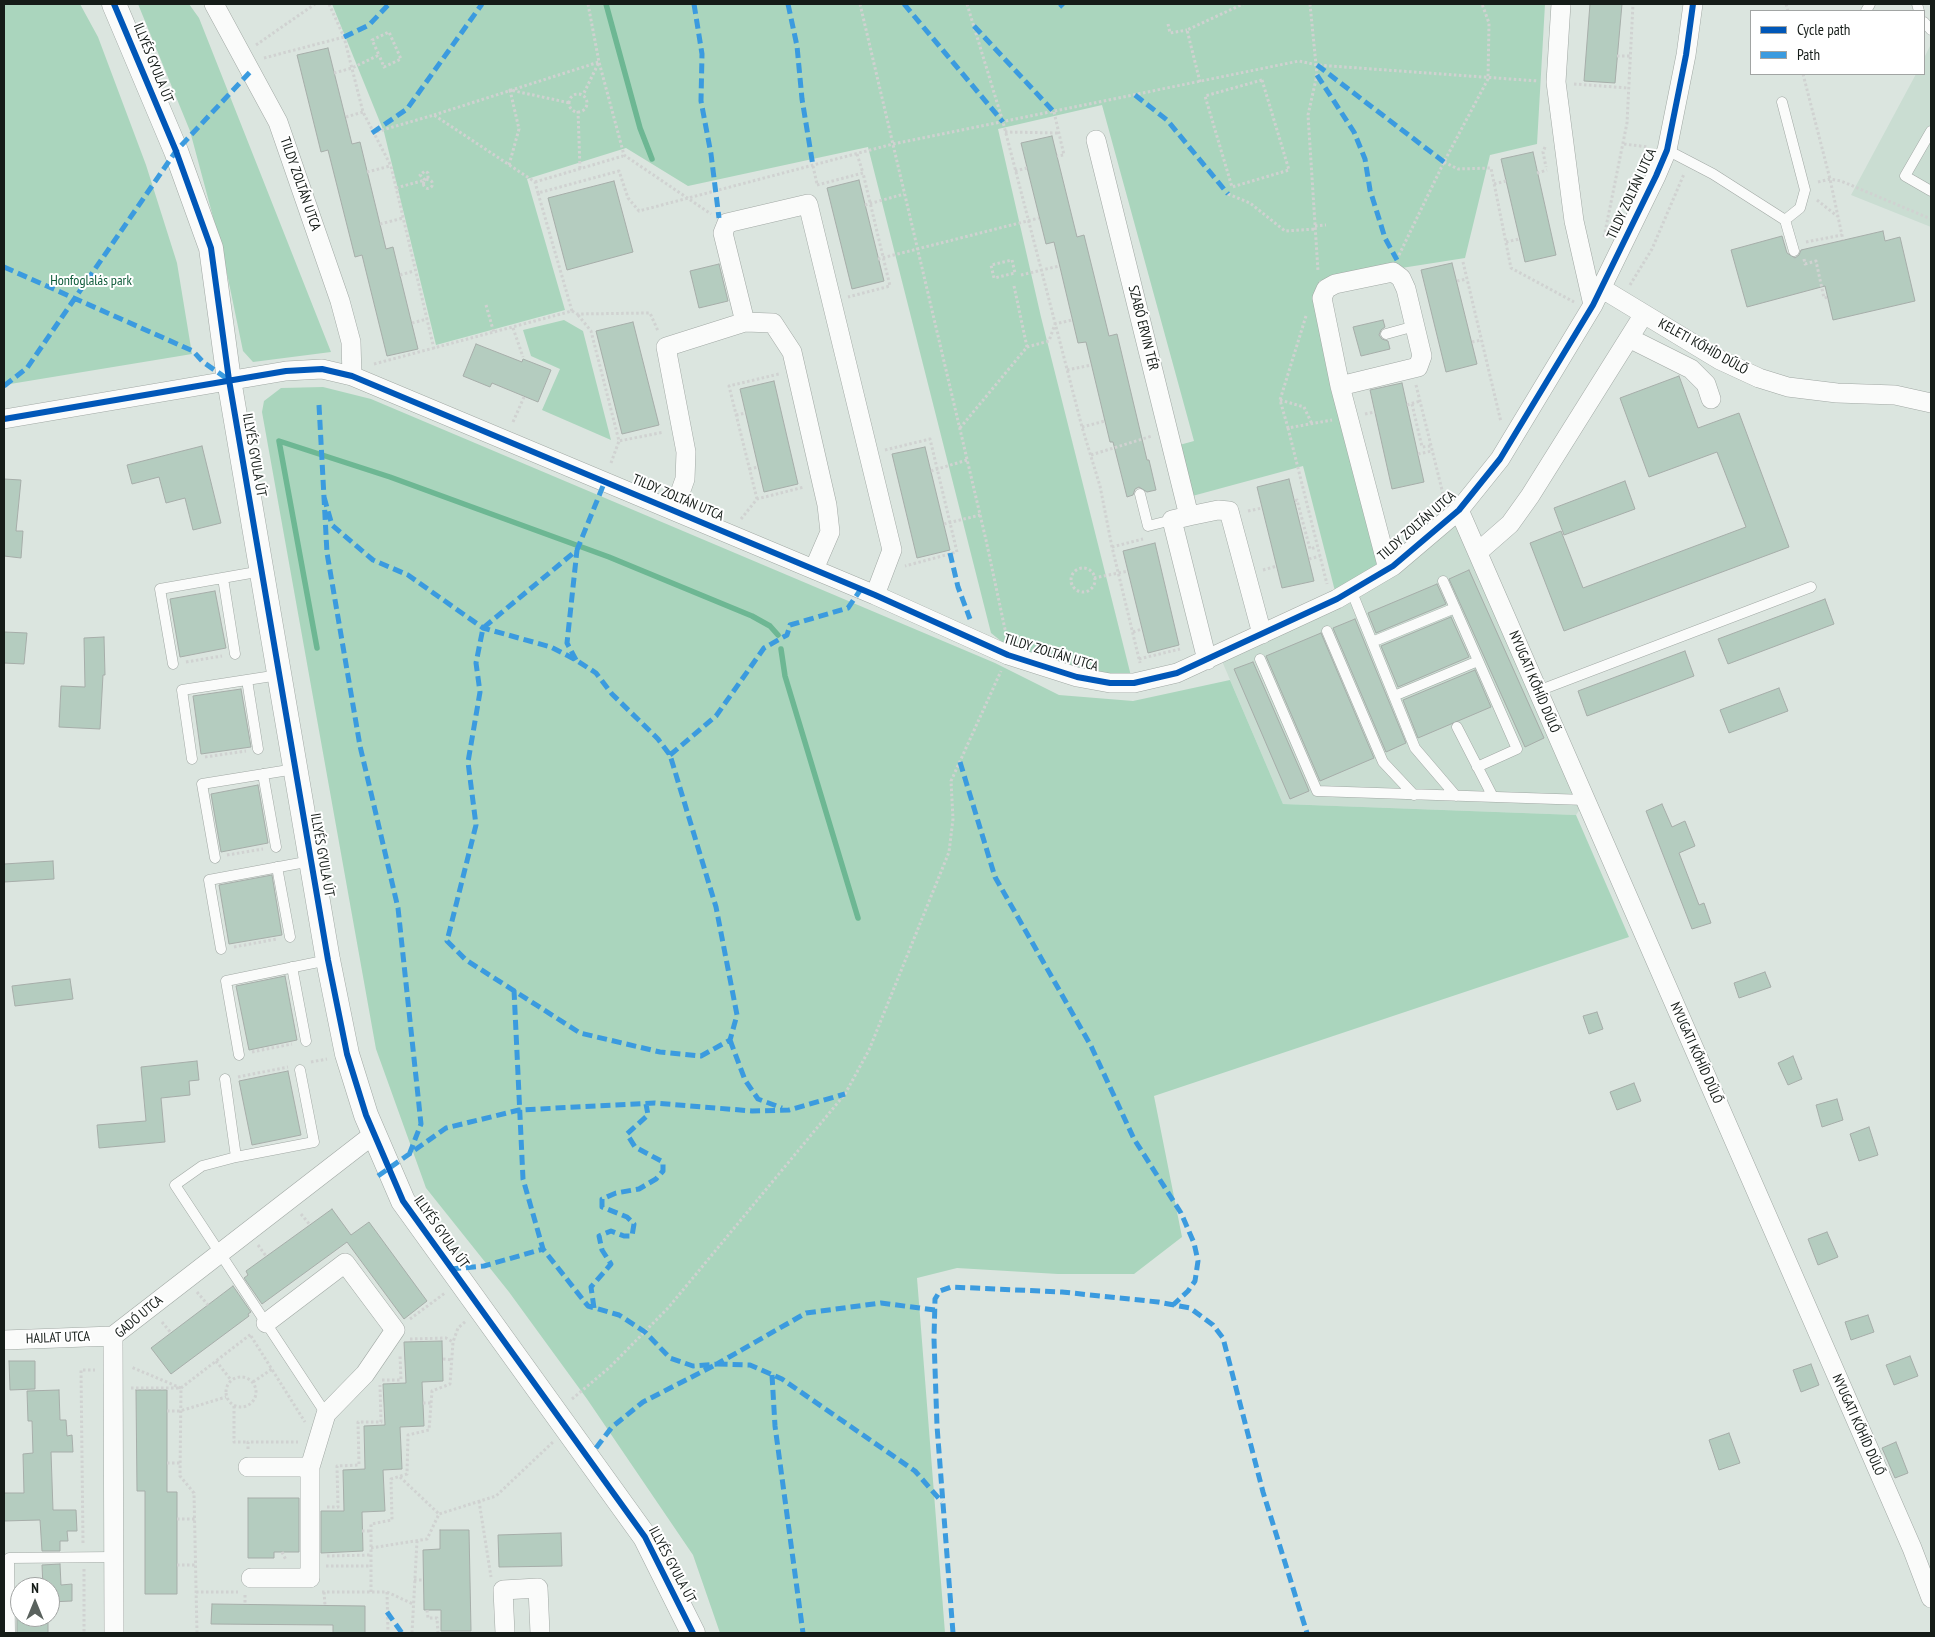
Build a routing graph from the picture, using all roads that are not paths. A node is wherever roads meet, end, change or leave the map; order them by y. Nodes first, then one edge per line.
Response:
1 (114, 4) edge
2 (214, 4) edge
3 (1561, 4) edge
4 (1693, 4) edge
5 (1782, 102) dead end
6 (1931, 131) edge
7 (1096, 140) dead end
8 (1667, 150) junction
9 (1931, 191) edge
10 (1785, 220) junction
11 (1797, 248) road end
12 (1586, 295) junction
13 (1644, 314) junction
14 (745, 322) junction
15 (1415, 326) junction
16 (1386, 334) dead end
17 (1629, 338) junction
18 (352, 372) junction
19 (229, 380) junction
20 (1340, 386) junction
21 (1711, 399) dead end
22 (1931, 403) edge
23 (4, 419) edge
24 (1140, 494) dead end
25 (1455, 502) junction
26 (674, 510) junction
27 (1181, 518) junction
28 (1478, 552) junction
29 (814, 569) junction
30 (1388, 569) junction
31 (262, 571) junction
32 (222, 578) junction
33 (1443, 582) dead end
34 (1811, 588) dead end
35 (1351, 590) junction
36 (875, 596) junction
37 (1455, 608) junction
38 (1327, 631) dead end
39 (1262, 634) junction
40 (1372, 642) junction
41 (235, 654) road end
42 (1206, 658) junction
43 (1260, 659) dead end
44 (1478, 661) junction
45 (173, 664) road end
46 (279, 675) junction
47 (247, 680) junction
48 (1538, 691) junction
49 (1394, 696) junction
50 (1457, 727) dead end
51 (258, 750) road end
52 (192, 759) road end
53 (1477, 767) junction
54 (295, 769) junction
55 (263, 774) junction
56 (1414, 795) junction
57 (1456, 796) junction
58 (1493, 797) junction
59 (1586, 800) junction
60 (276, 846) road end
61 (214, 858) road end
62 (310, 861) junction
63 (277, 867) junction
64 (290, 937) road end
65 (221, 949) road end
66 (328, 960) junction
67 (292, 967) junction
68 (306, 1041) road end
69 (239, 1055) road end
70 (300, 1070) dead end
71 (225, 1079) dead end
72 (374, 1134) junction
73 (236, 1157) junction
74 (223, 1260) junction
75 (266, 1323) junction
76 (113, 1336) junction
77 (4, 1340) edge
78 (326, 1414) junction
79 (248, 1467) road end
80 (310, 1467) junction
81 (114, 1557) junction
82 (248, 1585) road end
83 (1931, 1598) edge
84 (10, 1633) edge
85 (114, 1633) edge
86 (505, 1633) edge
87 (540, 1633) edge
88 (693, 1633) edge

1 - 19 street, ILLYÉS GYULA ÚT
2 - 18 street, TILDY ZOLTÁN UTCA
3 - 12 street
4 - 8 street, TILDY ZOLTÁN UTCA
5 - 10 lane
6 - 9 lane
7 - 27 street, SZABÓ ERVIN TÉR
8 - 10 lane
8 - 12 street, TILDY ZOLTÁN UTCA
10 - 11 lane
12 - 13 street, KELETI KŐHÍD DŰLŐ
12 - 25 street, TILDY ZOLTÁN UTCA
13 - 17 street
13 - 22 street, KELETI KŐHÍD DŰLŐ
14 - 26 street, TILDY ZOLTÁN UTCA
14 - 29 street
14 - 36 street
15 - 16 lane
15 - 20 street
15 - 20 street
17 - 21 street
17 - 28 street
18 - 19 street, TILDY ZOLTÁN UTCA
18 - 26 street, TILDY ZOLTÁN UTCA
19 - 23 street, TILDY ZOLTÁN UTCA
19 - 31 street, ILLYÉS GYULA ÚT
20 - 30 street
24 - 27 lane
25 - 28 street, NYUGATI KŐHÍD DŰLŐ
25 - 30 street, TILDY ZOLTÁN UTCA
26 - 29 street, TILDY ZOLTÁN UTCA
27 - 39 street
27 - 42 street, SZABÓ ERVIN TÉR
28 - 48 street, NYUGATI KŐHÍD DŰLŐ
29 - 36 street, TILDY ZOLTÁN UTCA
30 - 35 street, TILDY ZOLTÁN UTCA
31 - 32 lane
31 - 46 street, ILLYÉS GYULA ÚT
32 - 41 lane
32 - 45 lane
33 - 37 lane
34 - 48 lane
35 - 39 street, TILDY ZOLTÁN UTCA
35 - 40 lane
36 - 42 street, TILDY ZOLTÁN UTCA
37 - 40 lane
37 - 44 lane
38 - 56 lane
39 - 42 street, TILDY ZOLTÁN UTCA
40 - 49 lane
43 - 56 lane
44 - 49 lane
44 - 53 lane
46 - 47 lane
46 - 54 street, ILLYÉS GYULA ÚT
47 - 51 lane
47 - 52 lane
48 - 59 street, NYUGATI KŐHÍD DŰLŐ
49 - 57 lane
50 - 53 lane
53 - 58 lane
54 - 55 lane
54 - 62 street, ILLYÉS GYULA ÚT
55 - 60 lane
55 - 61 lane
56 - 57 lane
57 - 58 lane
58 - 59 lane
59 - 83 street, NYUGATI KŐHÍD DŰLŐ
62 - 63 lane
62 - 66 street, ILLYÉS GYULA ÚT
63 - 64 lane
63 - 65 lane
66 - 67 lane
66 - 72 street, ILLYÉS GYULA ÚT
67 - 68 lane
67 - 69 lane
70 - 73 lane
71 - 73 lane
72 - 74 street, GADÓ UTCA
72 - 88 street, ILLYÉS GYULA ÚT
73 - 74 lane
74 - 75 lane
74 - 76 street, GADÓ UTCA
75 - 78 lane
75 - 78 street
76 - 77 street, HAJLAT UTCA
76 - 81 street, GADÓ UTCA
78 - 80 street
79 - 80 street
80 - 82 street
81 - 84 lane
81 - 85 street, GADÓ UTCA
86 - 87 street

